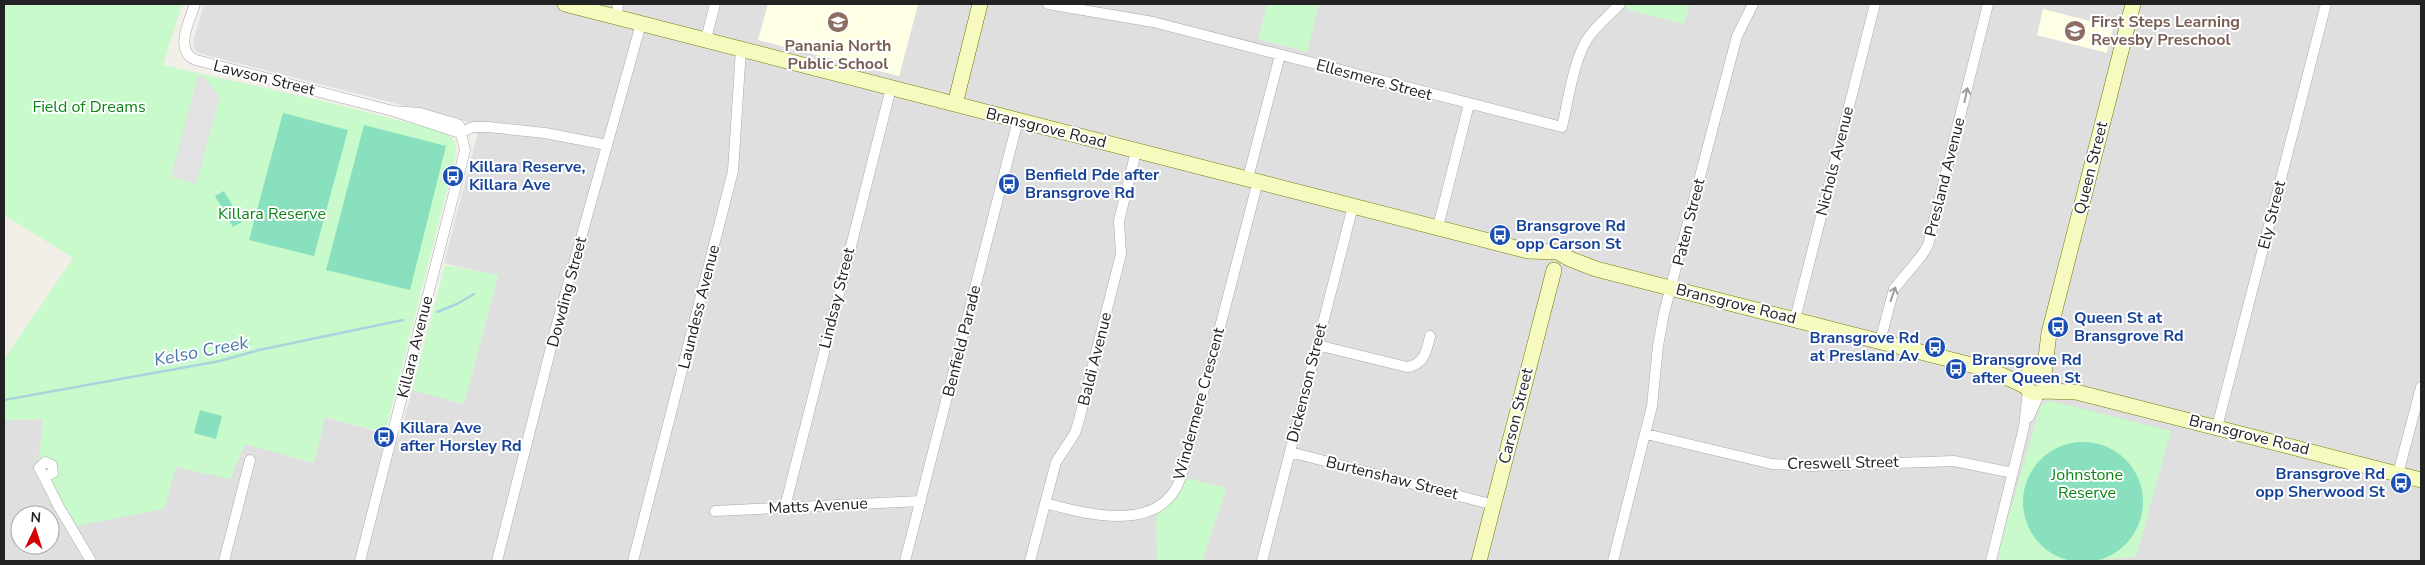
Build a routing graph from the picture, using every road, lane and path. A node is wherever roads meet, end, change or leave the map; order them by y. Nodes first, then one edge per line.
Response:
1 (195, 4) edge
2 (564, 4) edge
3 (715, 4) edge
4 (980, 4) edge
5 (1048, 4) edge
6 (1620, 4) edge
7 (1754, 4) edge
8 (1875, 4) edge
9 (1988, 4) edge
10 (2133, 4) edge
11 (2326, 4) edge
12 (618, 11) edge
13 (641, 24) junction
14 (706, 39) junction
15 (741, 49) junction
16 (1280, 55) junction
17 (891, 88) junction
18 (955, 104) junction
19 (1469, 104) junction
20 (1018, 120) junction
21 (460, 133) junction
22 (607, 145) junction
23 (1136, 151) junction
24 (1253, 180) junction
25 (1353, 206) junction
26 (1438, 227) junction
27 (1556, 262) junction
28 (1671, 288) junction
29 (1795, 319) junction
30 (1430, 336) dead end
31 (1880, 341) junction
32 (1317, 345) junction
33 (2036, 382) junction
34 (2421, 387) edge
35 (2217, 427) junction
36 (1646, 434) junction
37 (1290, 452) junction
38 (250, 460) dead end
39 (2013, 473) junction
40 (2398, 474) junction
41 (44, 477) dead end
42 (2421, 480) edge
43 (921, 501) junction
44 (1045, 503) junction
45 (1494, 505) junction
46 (785, 508) junction
47 (715, 511) dead end
48 (91, 561) edge
49 (224, 561) edge
50 (360, 561) edge
51 (497, 561) edge
52 (633, 561) edge
53 (905, 561) edge
54 (1030, 561) edge
55 (1262, 561) edge
56 (1479, 561) edge
57 (1613, 561) edge
58 (1991, 561) edge

1 - 21 street, Lawson Street
2 - 12 main road, Bransgrove Road
3 - 14 street
4 - 18 main road
5 - 16 street, Ellesmere Street
6 - 19 street, Ellesmere Street
7 - 28 street, Paten Street
8 - 29 street, Nichols Avenue
31 -> 9 street, Presland Avenue
10 - 33 main road, Queen Street
11 - 35 street, Ely Street
12 - 13 main road, Bransgrove Road
13 - 14 main road, Bransgrove Road
13 - 22 street, Dowding Street
14 - 15 main road, Bransgrove Road
15 - 17 main road, Bransgrove Road
15 - 52 street, Laundess Avenue
16 - 19 street, Ellesmere Street
16 - 24 street, Windermere Crescent
17 - 18 main road, Bransgrove Road
17 - 46 street, Lindsay Street
18 - 20 main road, Bransgrove Road
19 - 26 street
20 - 23 main road, Bransgrove Road
20 - 43 street, Benfield Parade
21 - 22 street
21 - 50 street, Killara Avenue
22 - 51 street, Dowding Street
23 - 24 main road, Bransgrove Road
23 - 44 street, Baldi Avenue
24 - 25 main road, Bransgrove Road
24 - 44 street, Windermere Crescent
25 - 26 main road, Bransgrove Road
25 - 32 street, Dickenson Street
26 - 27 main road, Bransgrove Road
27 - 28 main road, Bransgrove Road
27 - 45 main road, Carson Street
28 - 29 main road, Bransgrove Road
28 - 36 street, Paten Street
29 - 31 main road, Bransgrove Road
30 - 32 street
31 - 33 main road, Bransgrove Road
32 - 37 street, Dickenson Street
33 - 35 main road, Bransgrove Road
33 - 39 street, Queen Street
34 - 40 street
35 - 40 main road, Bransgrove Road
36 - 39 street, Creswell Street
36 - 57 street, Paten Street
37 - 45 street, Burtenshaw Street
37 - 55 street, Dickenson Street
38 - 49 street
39 - 58 street, Queen Street
40 - 42 main road, Bransgrove Road
41 - 48 street
43 - 46 street, Matts Avenue
43 - 53 street, Benfield Parade
44 - 54 street, Baldi Avenue
45 - 56 main road, Carson Street
46 - 47 street, Matts Avenue

